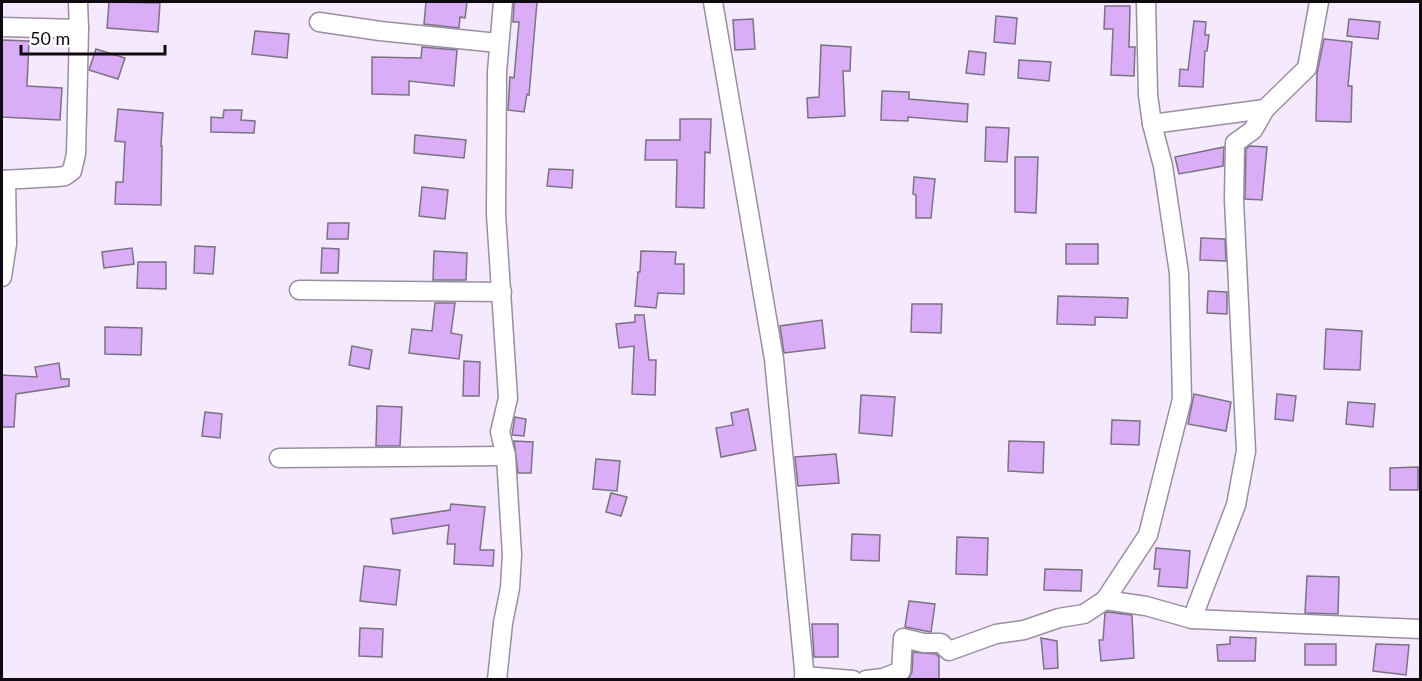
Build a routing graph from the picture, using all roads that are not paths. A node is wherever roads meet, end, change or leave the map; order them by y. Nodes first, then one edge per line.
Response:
1 (78, 2) edge
2 (503, 2) edge
3 (713, 2) edge
4 (1146, 2) edge
5 (1319, 2) edge
6 (319, 22) dead end
7 (2, 27) edge
8 (79, 29) junction
9 (498, 43) junction
10 (1265, 109) junction
11 (1152, 124) junction
12 (4, 180) edge
13 (2, 277) edge
14 (299, 290) dead end
15 (502, 292) junction
16 (506, 456) junction
17 (279, 458) dead end
18 (1105, 600) junction
19 (1192, 619) junction
20 (1420, 629) edge
21 (804, 678) edge
22 (497, 680) edge
23 (853, 680) edge
24 (866, 680) edge

1 - 8 street
2 - 9 street
3 - 21 street
4 - 11 street
5 - 10 street
6 - 9 street
7 - 8 street
8 - 12 street
9 - 15 street
10 - 11 street
10 - 19 street
11 - 18 street
12 - 13 street
14 - 15 street
15 - 16 street
16 - 17 street
16 - 22 street
18 - 19 street
18 - 24 street
19 - 20 street
21 - 23 street

